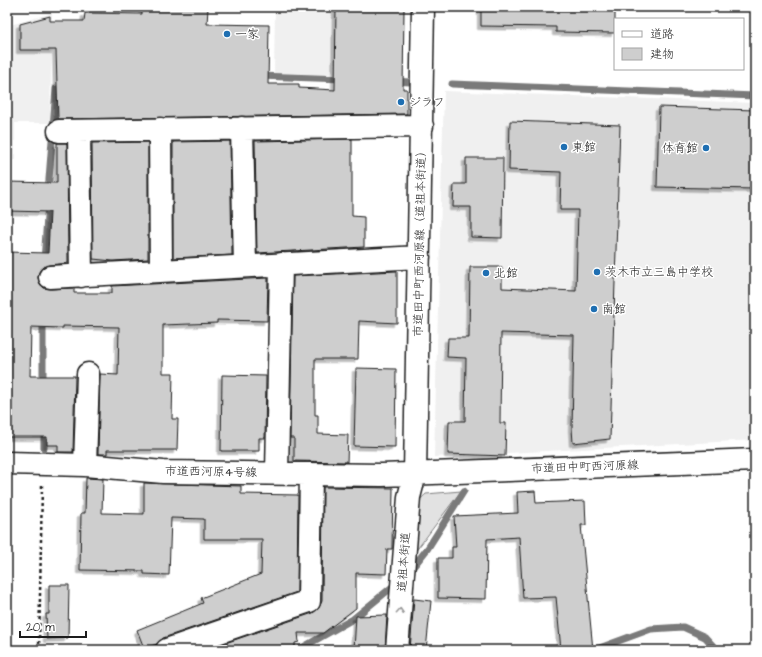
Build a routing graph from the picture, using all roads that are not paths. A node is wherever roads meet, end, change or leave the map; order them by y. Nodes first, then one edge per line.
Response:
1 (423, 7) edge
2 (422, 126) junction
3 (242, 128) junction
4 (160, 129) junction
5 (419, 257) junction
6 (281, 264) junction
7 (245, 266) junction
8 (161, 271) junction
9 (81, 276) junction
10 (50, 278) dead end
11 (88, 374) dead end
12 (755, 460) edge
13 (7, 463) edge
14 (85, 465) junction
15 (277, 473) junction
16 (311, 474) junction
17 (415, 474) junction
18 (167, 650) edge
19 (397, 650) edge

1 - 2 street, 市道田中町西河原線（道祖本街道）
2 - 3 street
2 - 5 street, 市道田中町西河原線（道祖本街道）
3 - 4 street
3 - 7 street
4 - 8 street
4 - 9 street
5 - 6 street
5 - 17 street, 市道田中町西河原線（道祖本街道）
6 - 7 street
6 - 15 street
7 - 8 street
8 - 9 street
9 - 10 street
11 - 14 street
12 - 17 street, 市道田中町西河原線
13 - 14 street, 市道西河原4号線
14 - 15 street, 市道西河原4号線
15 - 16 street, 市道西河原4号線
16 - 17 street, 市道西河原4号線
16 - 18 street
19 -> 17 street, 道祖本街道

